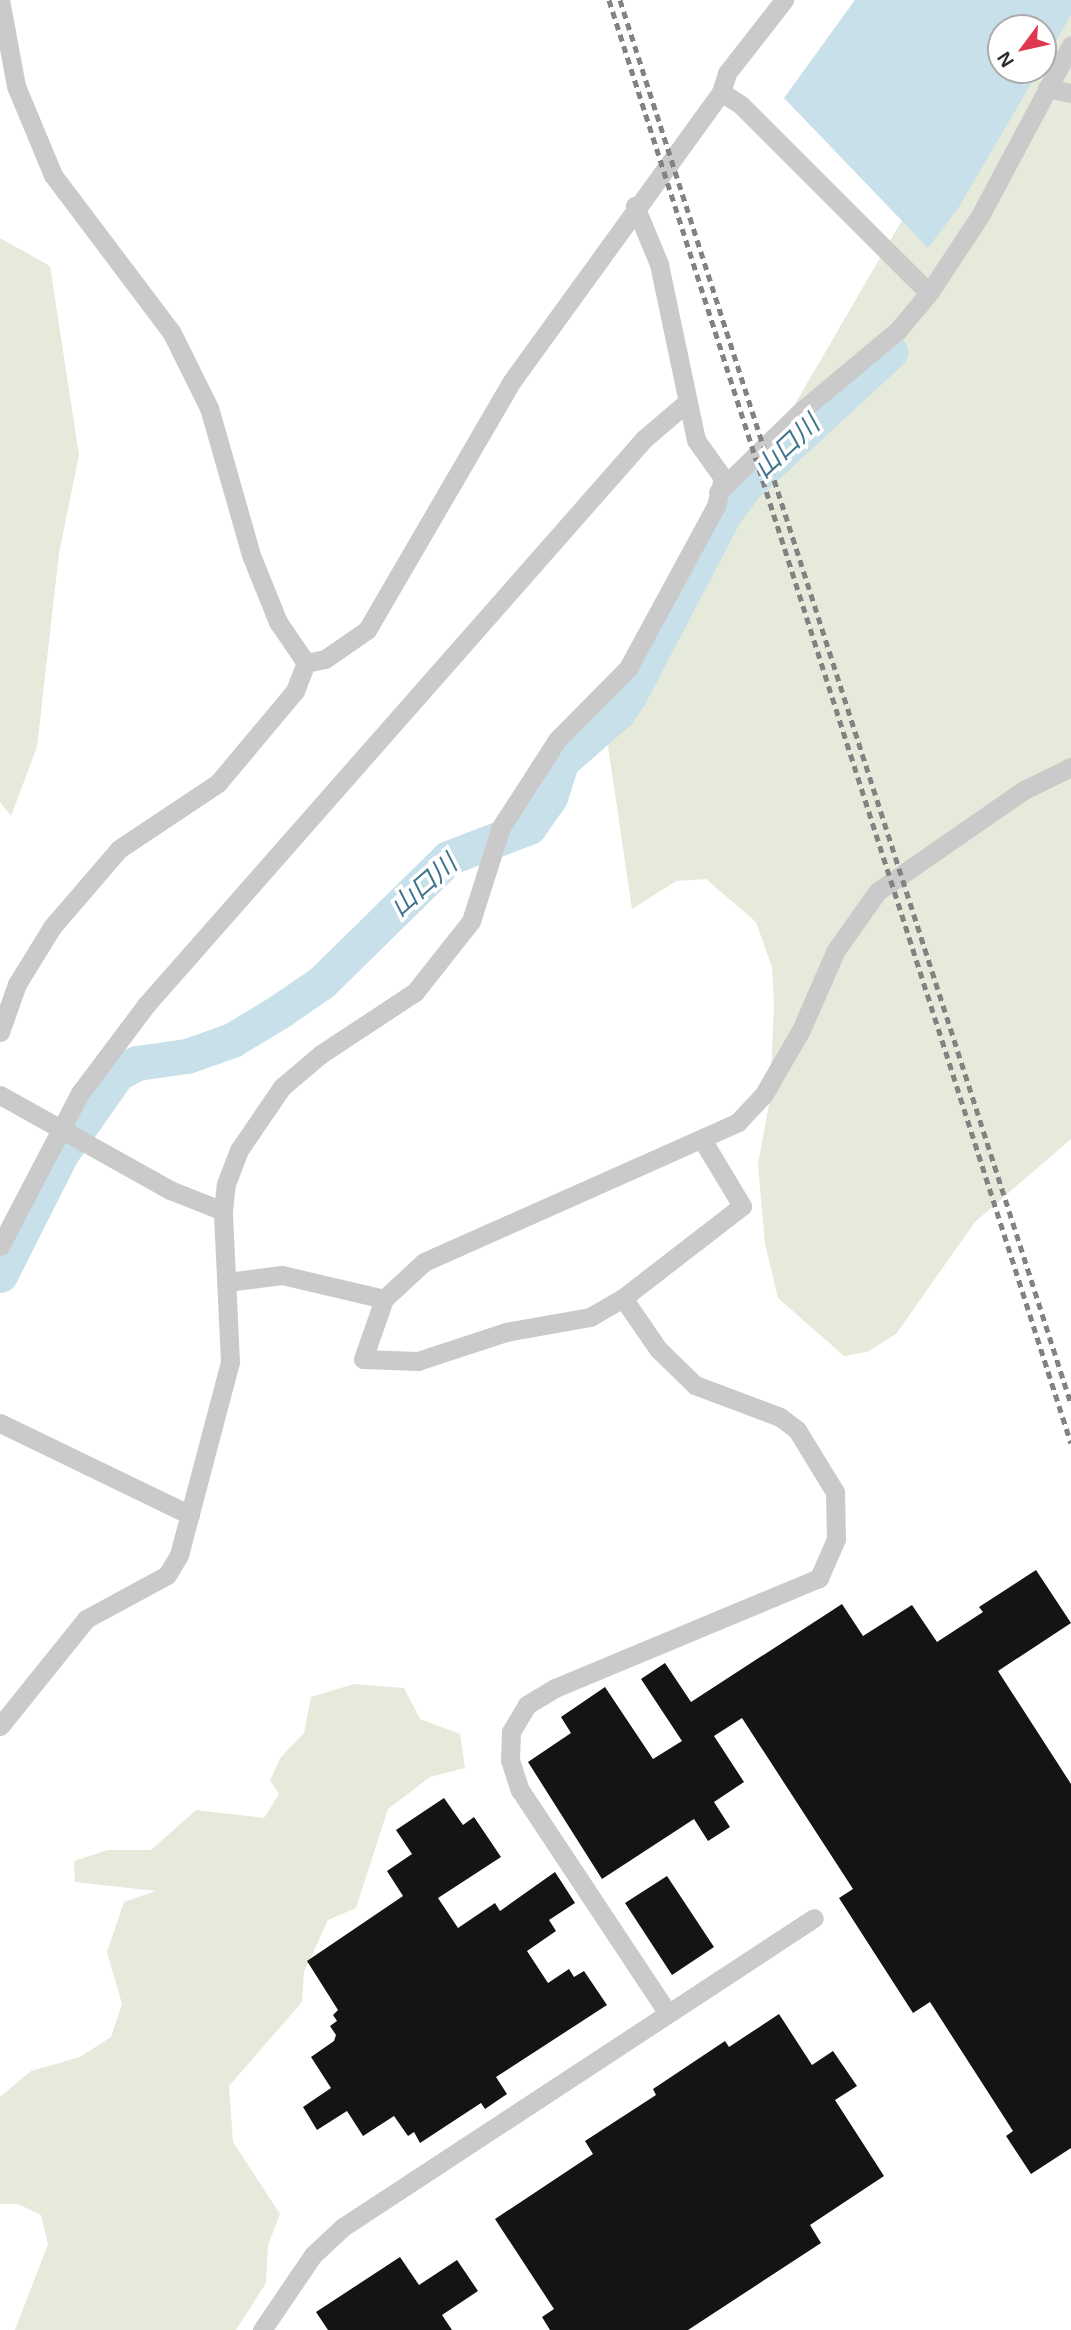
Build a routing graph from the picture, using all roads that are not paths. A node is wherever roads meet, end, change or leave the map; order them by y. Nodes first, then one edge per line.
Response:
1 (0, 0) edge
2 (784, 0) edge
3 (1071, 45) edge
4 (1046, 88) junction
5 (722, 92) junction
6 (1071, 93) edge
7 (635, 206) junction
8 (929, 293) junction
9 (686, 403) junction
10 (715, 496) junction
11 (306, 663) junction
12 (1071, 767) edge
13 (0, 1032) edge
14 (0, 1096) edge
15 (62, 1128) junction
16 (703, 1141) junction
17 (223, 1212) junction
18 (0, 1246) edge
19 (227, 1282) junction
20 (623, 1298) junction
21 (384, 1299) junction
22 (0, 1423) edge
23 (190, 1515) junction
24 (0, 1726) edge
25 (814, 1918) dead end
26 (667, 2012) junction
27 (262, 2330) edge

1 - 11 street
2 - 5 street
3 - 4 street
4 - 6 street
4 - 8 street
5 - 7 street
5 - 8 street
7 - 9 street
7 - 11 street
8 - 10 street
9 - 10 street
9 - 15 street
10 - 17 street
11 - 13 street
12 - 16 street
14 - 15 street
15 - 17 street
15 - 18 street
16 - 20 street
16 - 21 street
17 - 19 street
19 - 21 street
19 - 23 street
20 - 21 street
20 - 26 street
22 - 23 street
23 - 24 street
25 - 26 street
26 - 27 street

